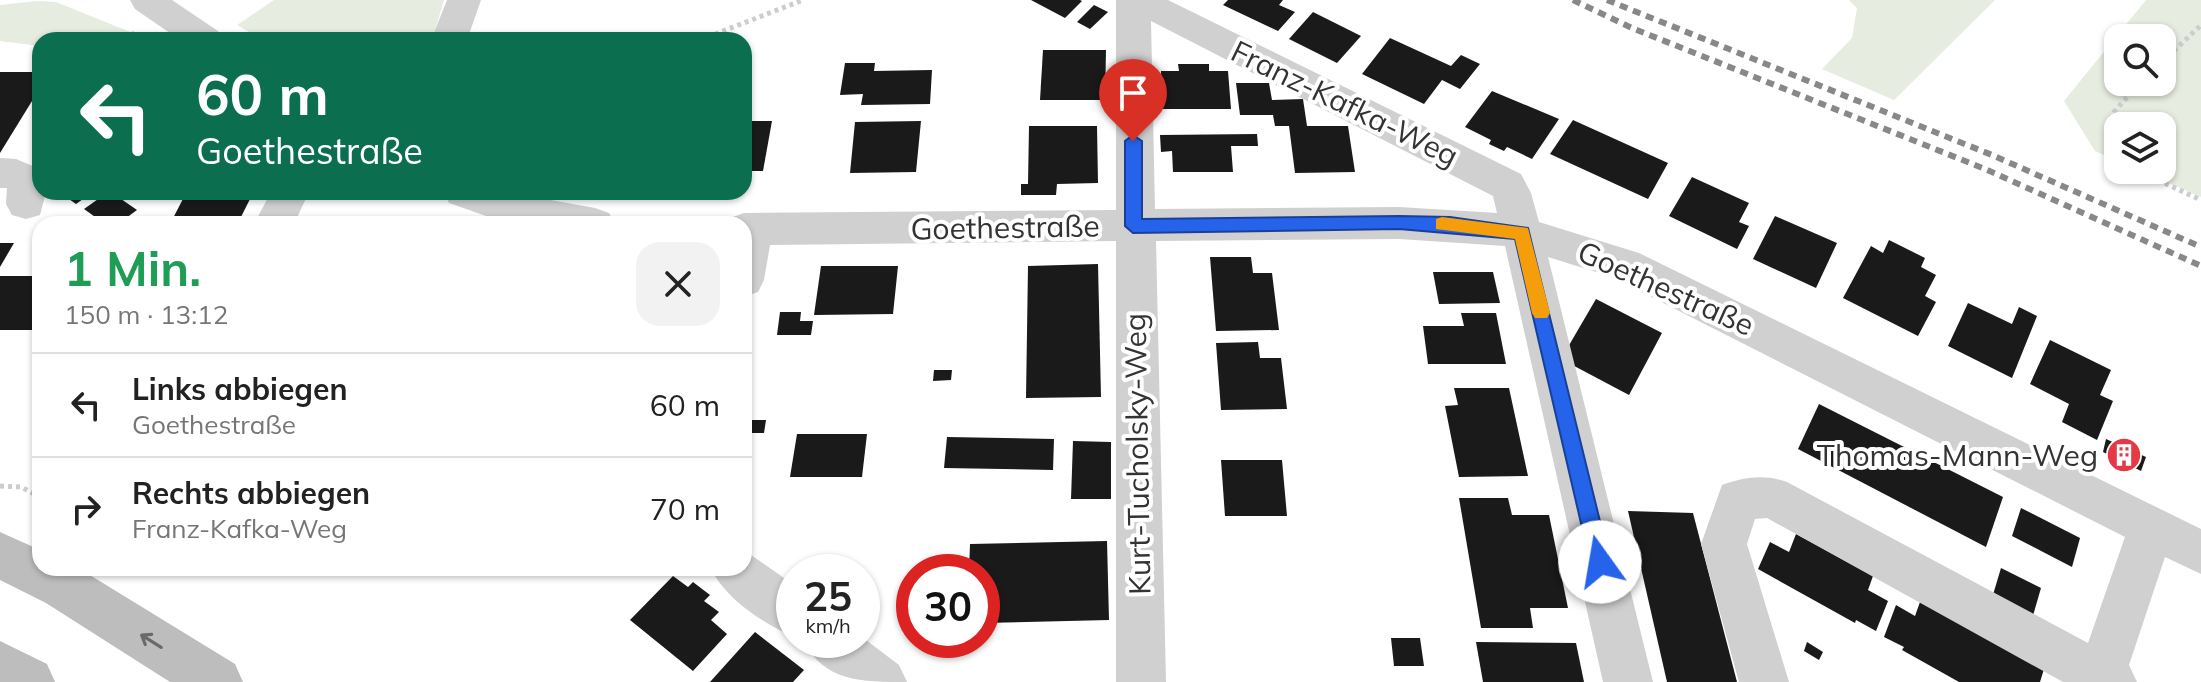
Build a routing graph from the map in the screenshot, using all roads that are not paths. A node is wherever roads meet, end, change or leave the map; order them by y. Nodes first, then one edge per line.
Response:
1 (147, 0) edge
2 (464, 0) edge
3 (1136, 0) edge
4 (193, 32) edge
5 (452, 32) edge
6 (0, 173) edge
7 (484, 200) edge
8 (27, 214) edge
9 (550, 216) edge
10 (1133, 226) junction
11 (752, 229) edge
12 (1522, 233) junction
13 (2152, 527) junction
14 (2201, 552) edge
15 (0, 555) edge
16 (32, 571) edge
17 (43, 576) edge
18 (744, 576) edge
19 (776, 600) edge
20 (851, 658) edge
21 (0, 666) edge
22 (2104, 680) edge
23 (29, 682) edge
24 (217, 682) edge
25 (882, 682) edge
26 (1141, 682) edge
27 (1628, 682) edge
28 (1764, 682) edge

1 - 4 street
2 - 5 street
3 - 10 street, Franz-Kafka-Weg
3 - 12 street, Franz-Kafka-Weg
6 - 8 street
7 - 9 street
10 - 11 street, Goethestraße
10 - 12 street, Goethestraße
10 - 26 street, Kurt-Tucholsky-Weg
12 - 13 street, Goethestraße
12 - 27 street, Franz-Kafka-Weg
13 - 14 street, Goethestraße
13 - 22 street
16 -> 15 main road
24 -> 17 main road
18 - 19 street
20 - 25 street
21 - 23 main road
22 - 28 street

